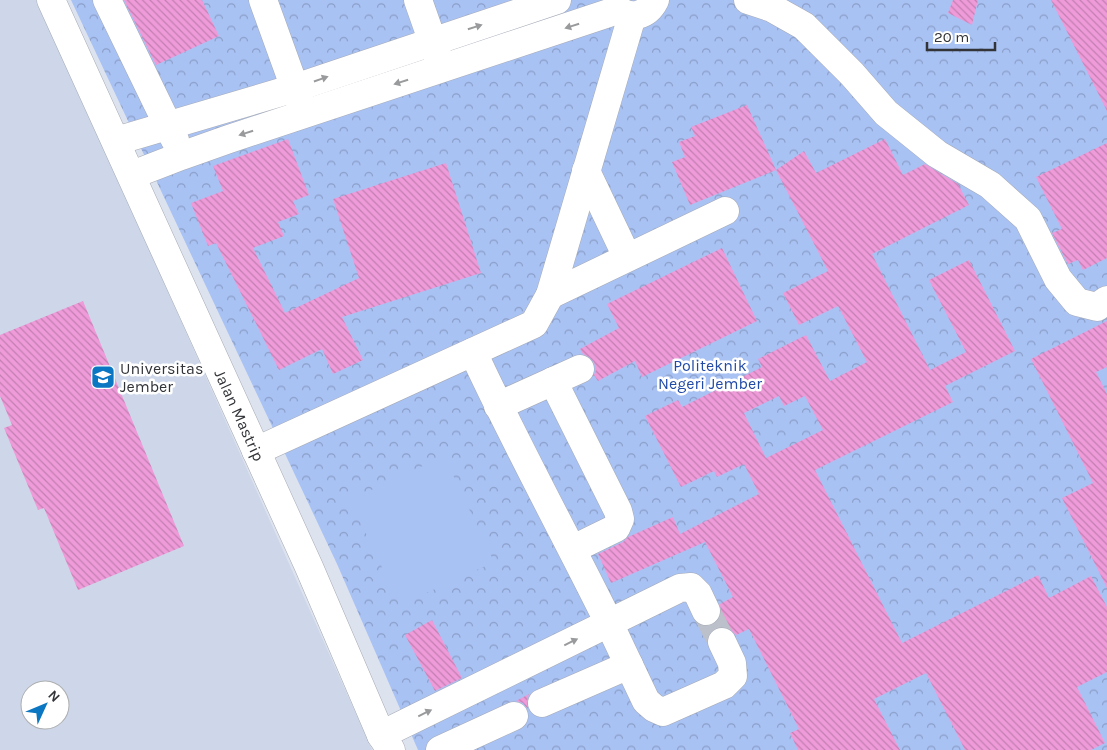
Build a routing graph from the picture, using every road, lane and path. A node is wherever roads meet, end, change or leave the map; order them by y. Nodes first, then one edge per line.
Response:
1 (51, 0) edge
2 (107, 0) edge
3 (263, 0) edge
4 (418, 0) edge
5 (557, 0) edge
6 (655, 0) edge
7 (748, 0) edge
8 (620, 9) edge
9 (432, 41) junction
10 (442, 68) junction
11 (295, 88) junction
12 (304, 114) junction
13 (168, 125) junction
14 (116, 142) junction
15 (181, 156) junction
16 (586, 171) junction
17 (132, 176) junction
18 (725, 210) dead end
19 (627, 257) junction
20 (550, 295) junction
21 (1107, 300) edge
22 (473, 352) junction
23 (580, 369) dead end
24 (553, 381) junction
25 (498, 406) junction
26 (256, 451) junction
27 (573, 550) junction
28 (706, 611) tunnel mouth
29 (609, 623) junction
30 (722, 642) tunnel mouth
31 (629, 665) junction
32 (542, 703) dead end
33 (514, 716) dead end
34 (386, 742) edge
35 (440, 750) edge

1 - 14 main road, Jalan Mastrip
2 - 13 main road
3 - 11 main road
4 - 9 main road
9 -> 5 main road
6 - 8 main road
7 - 21 main road
8 -> 10 main road
8 - 16 main road
9 - 10 main road
11 -> 9 main road
10 -> 12 main road
11 - 12 main road
11 - 13 main road
12 -> 15 main road
13 - 14 main road
13 - 15 main road
14 - 17 main road, Jalan Mastrip
15 - 17 main road
16 - 19 main road
16 - 20 main road
17 - 26 main road, Jalan Mastrip
18 - 19 main road
19 - 20 main road
20 - 22 main road
22 - 25 main road
22 - 26 main road
23 - 24 main road
24 - 25 main road
24 - 27 main road
25 - 27 main road
26 - 34 main road, Jalan Mastrip
27 - 29 main road
28 - 29 main road
29 - 31 main road
34 -> 29 main road
30 - 31 main road
31 - 32 main road
33 - 35 main road

